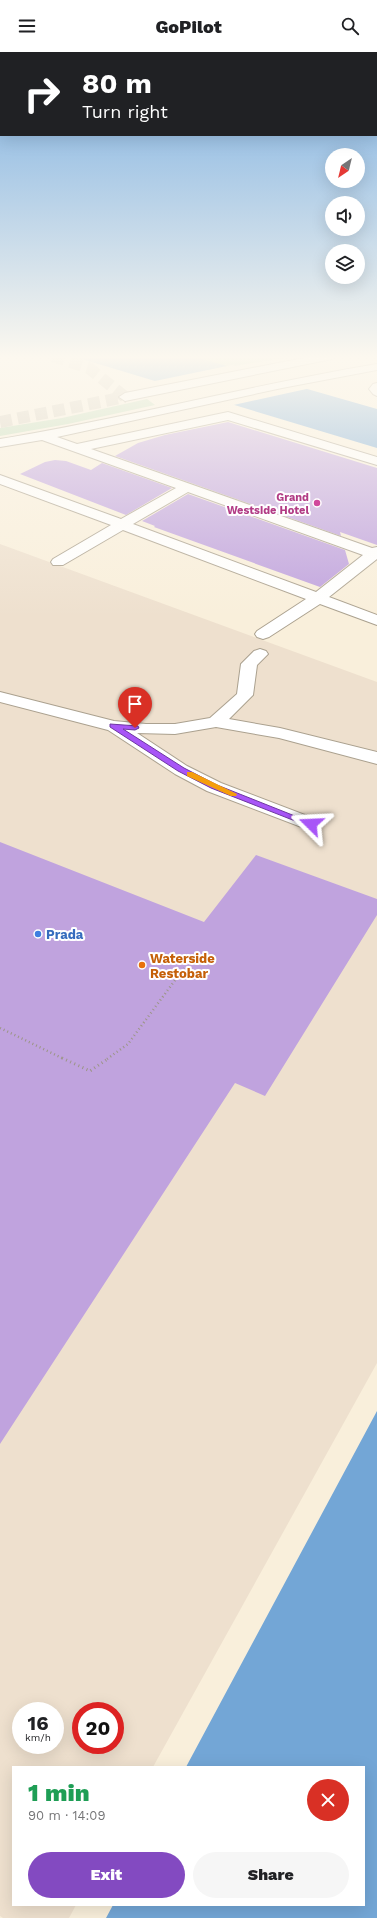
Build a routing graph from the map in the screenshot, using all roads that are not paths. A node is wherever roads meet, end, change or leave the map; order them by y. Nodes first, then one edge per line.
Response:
1 (4, 443) edge
2 (62, 443) edge
3 (100, 443) edge
4 (318, 443) edge
5 (76, 448) junction
6 (0, 455) edge
7 (377, 461) edge
8 (0, 478) edge
9 (185, 488) junction
10 (122, 525) junction
11 (376, 553) edge
12 (58, 562) dead end
13 (318, 598) junction
14 (377, 620) edge
15 (263, 634) dead end
16 (260, 654) dead end
17 (0, 697) edge
18 (216, 722) junction
19 (113, 726) junction
20 (377, 758) edge
21 (311, 824) dead end

1 - 6 street
2 - 5 street
3 - 5 street
4 - 7 street
5 - 9 street
8 - 10 street
9 - 10 street
9 - 11 street
10 - 12 street
10 - 13 street
11 - 13 street
13 - 14 street
13 - 15 street
16 - 18 street
17 - 19 street
18 - 19 street
18 - 20 street
19 - 21 street

